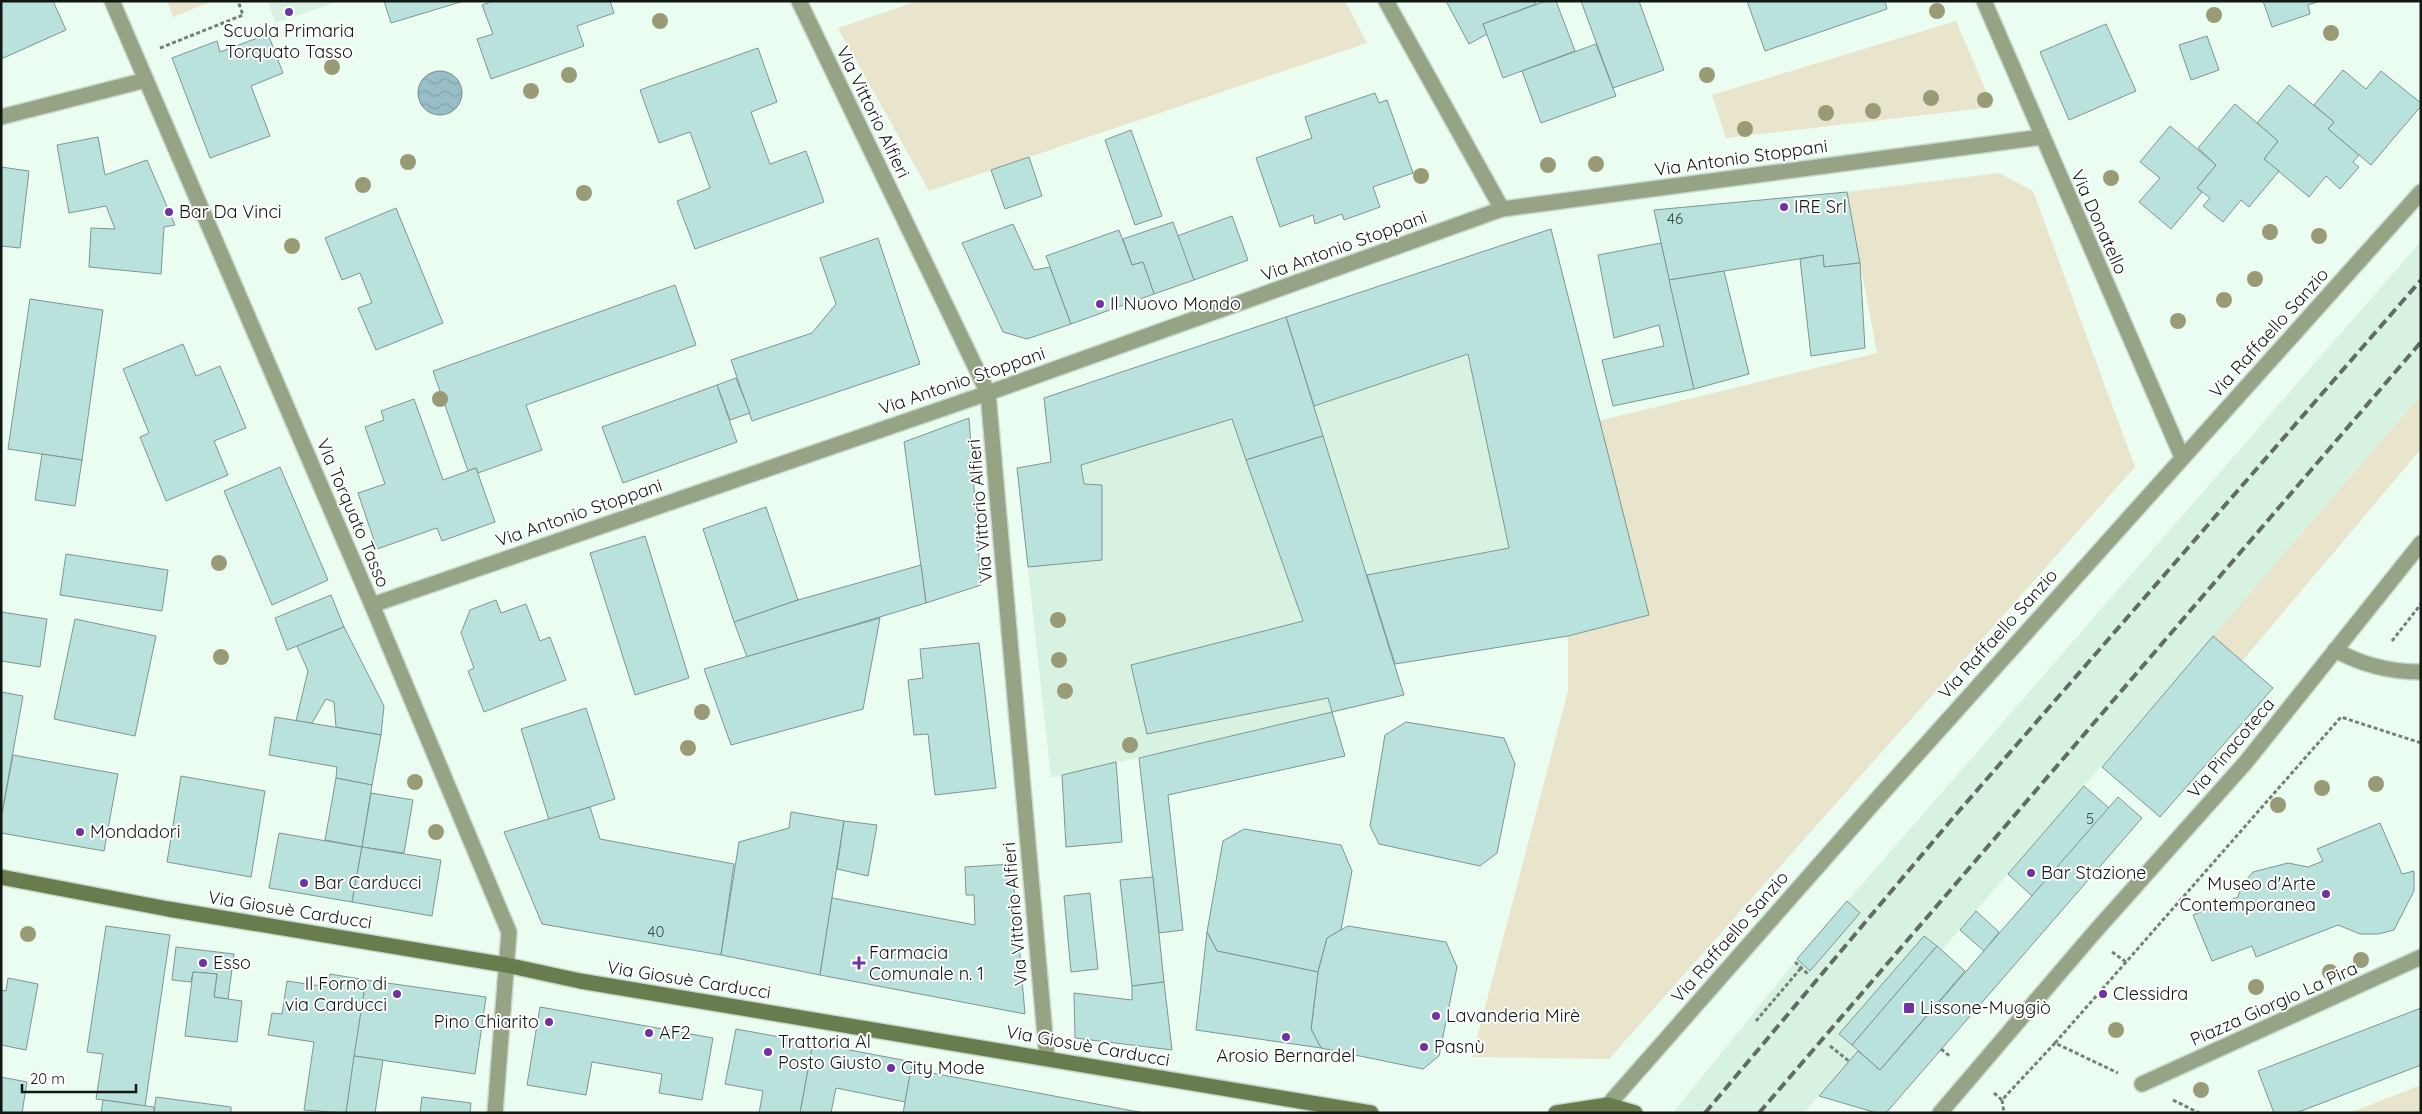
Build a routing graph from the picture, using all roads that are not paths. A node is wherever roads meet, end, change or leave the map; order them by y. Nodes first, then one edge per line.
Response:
1 (112, 1) edge
2 (799, 1) edge
3 (1386, 1) edge
4 (1984, 1) edge
5 (146, 80) junction
6 (1, 117) edge
7 (2042, 137) junction
8 (2421, 192) edge
9 (1502, 209) junction
10 (988, 393) junction
11 (2182, 457) junction
12 (2421, 543) edge
13 (372, 605) junction
14 (2335, 650) junction
15 (2421, 672) edge
16 (1, 877) edge
17 (2421, 957) edge
18 (506, 965) junction
19 (1047, 1058) junction
20 (2142, 1084) road end
21 (1608, 1105) junction
22 (495, 1113) edge
23 (1371, 1113) edge
24 (1556, 1113) edge
25 (1635, 1113) edge
26 (1940, 1113) edge

1 - 5 street, Via Torquato Tasso
2 - 10 street, Via Vittorio Alfieri
3 - 9 street
4 - 7 street, Via Donatello
5 - 6 street
5 - 13 street, Via Torquato Tasso
7 - 9 street, Via Antonio Stoppani
7 - 11 street, Via Donatello
8 - 11 street, Via Raffaello Sanzio
9 - 10 street, Via Antonio Stoppani
10 - 13 street, Via Antonio Stoppani
10 - 19 street, Via Vittorio Alfieri
11 - 21 street, Via Raffaello Sanzio
12 - 14 street, Via Pinacoteca
13 - 18 street, Via Torquato Tasso
14 - 15 street
14 - 26 street, Via Pinacoteca
16 - 18 street, Via Giosuè Carducci
17 - 20 street, Piazza Giorgio La Pira
18 - 19 street, Via Giosuè Carducci
18 - 22 street, Via Torquato Tasso
19 - 23 street, Via Giosuè Carducci
21 - 24 street
21 - 25 street

